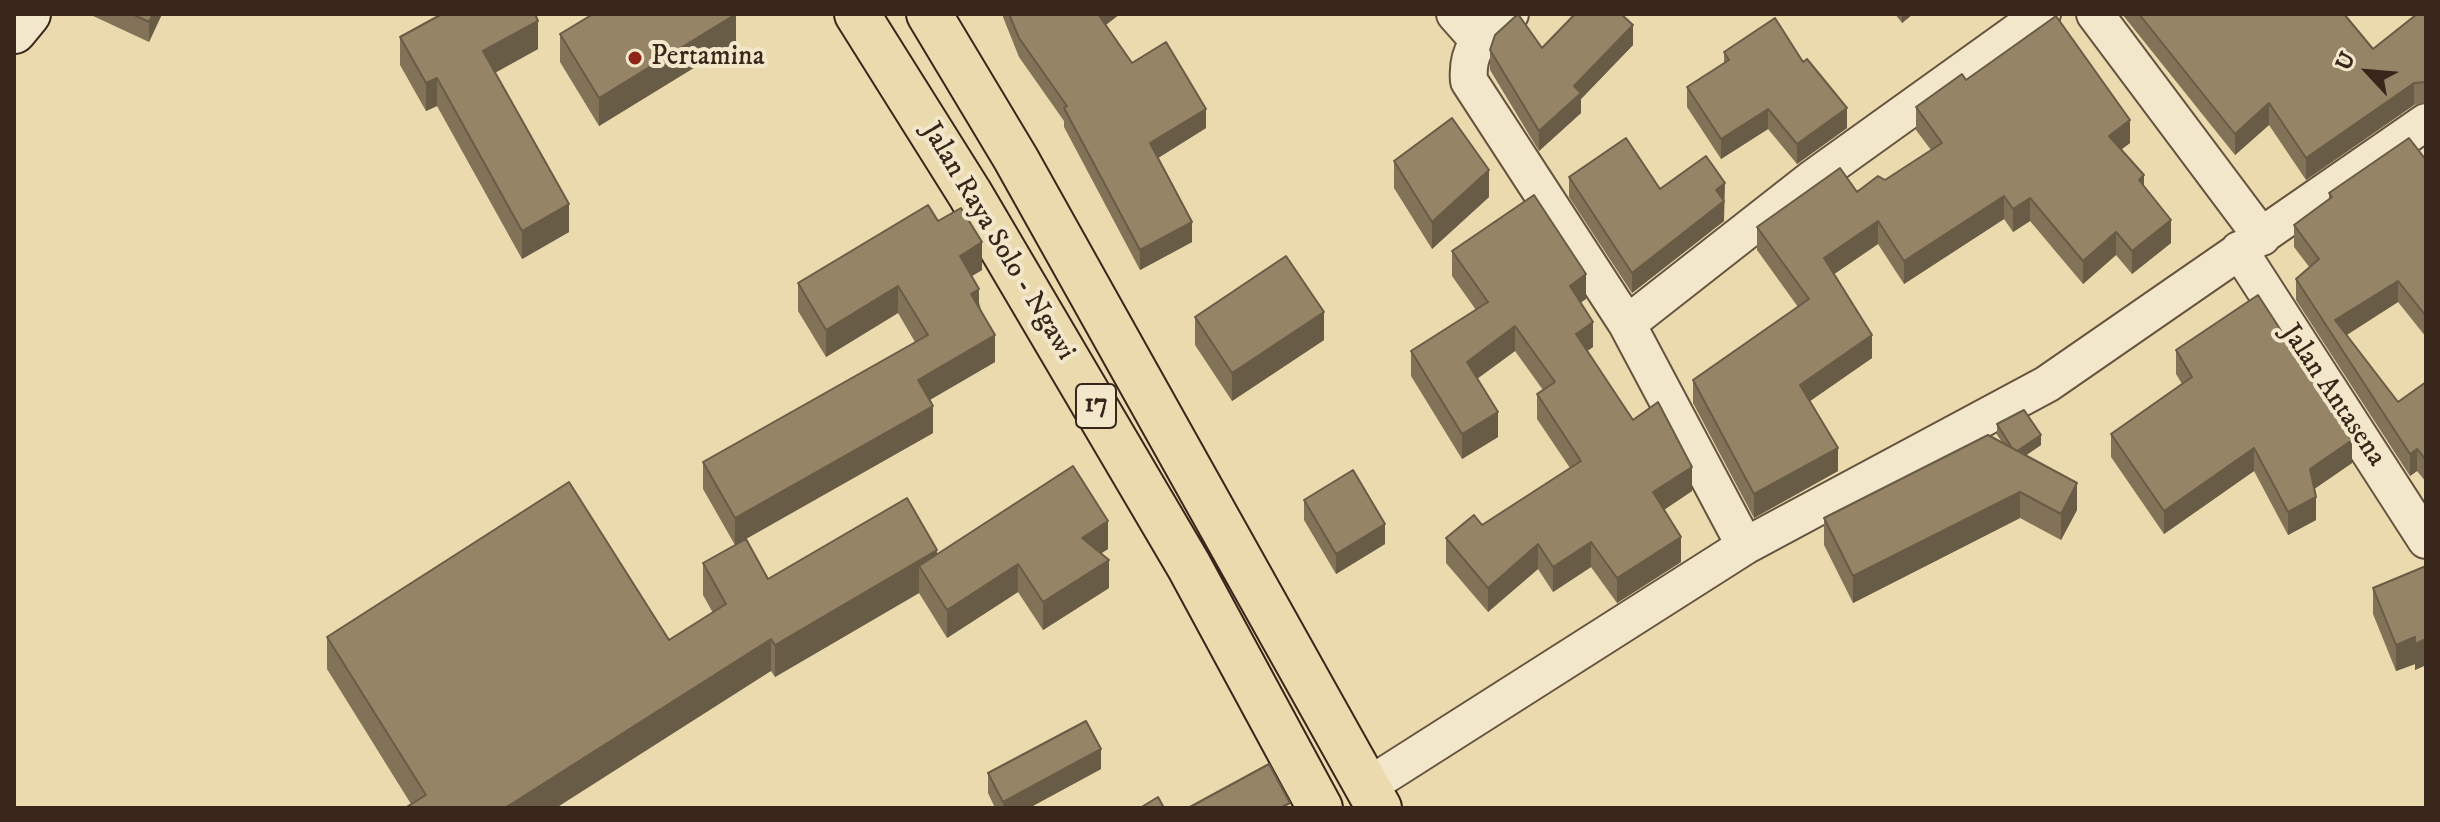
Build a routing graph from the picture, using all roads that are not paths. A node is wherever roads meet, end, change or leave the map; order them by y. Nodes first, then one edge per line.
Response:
1 (28, 14) edge
2 (857, 14) edge
3 (929, 14) edge
4 (1455, 14) edge
5 (1510, 14) edge
6 (2042, 14) edge
7 (2095, 14) edge
8 (14, 31) edge
9 (1479, 41) junction
10 (2426, 122) edge
11 (2250, 244) junction
12 (1627, 324) junction
13 (2426, 540) edge
14 (1745, 546) junction
15 (1374, 797) edge
16 (1320, 808) edge

1 - 8 street
2 - 16 highway, Jalan Raya Solo - Ngawi / 17
3 - 15 highway, Jalan Raya Solo - Ngawi / 17
4 - 9 street
5 - 9 street
6 - 12 street
7 - 11 street, Jalan Antasena
9 - 12 street
10 - 11 street
11 - 13 street, Jalan Antasena
11 - 14 street
12 - 14 street
14 - 15 street

